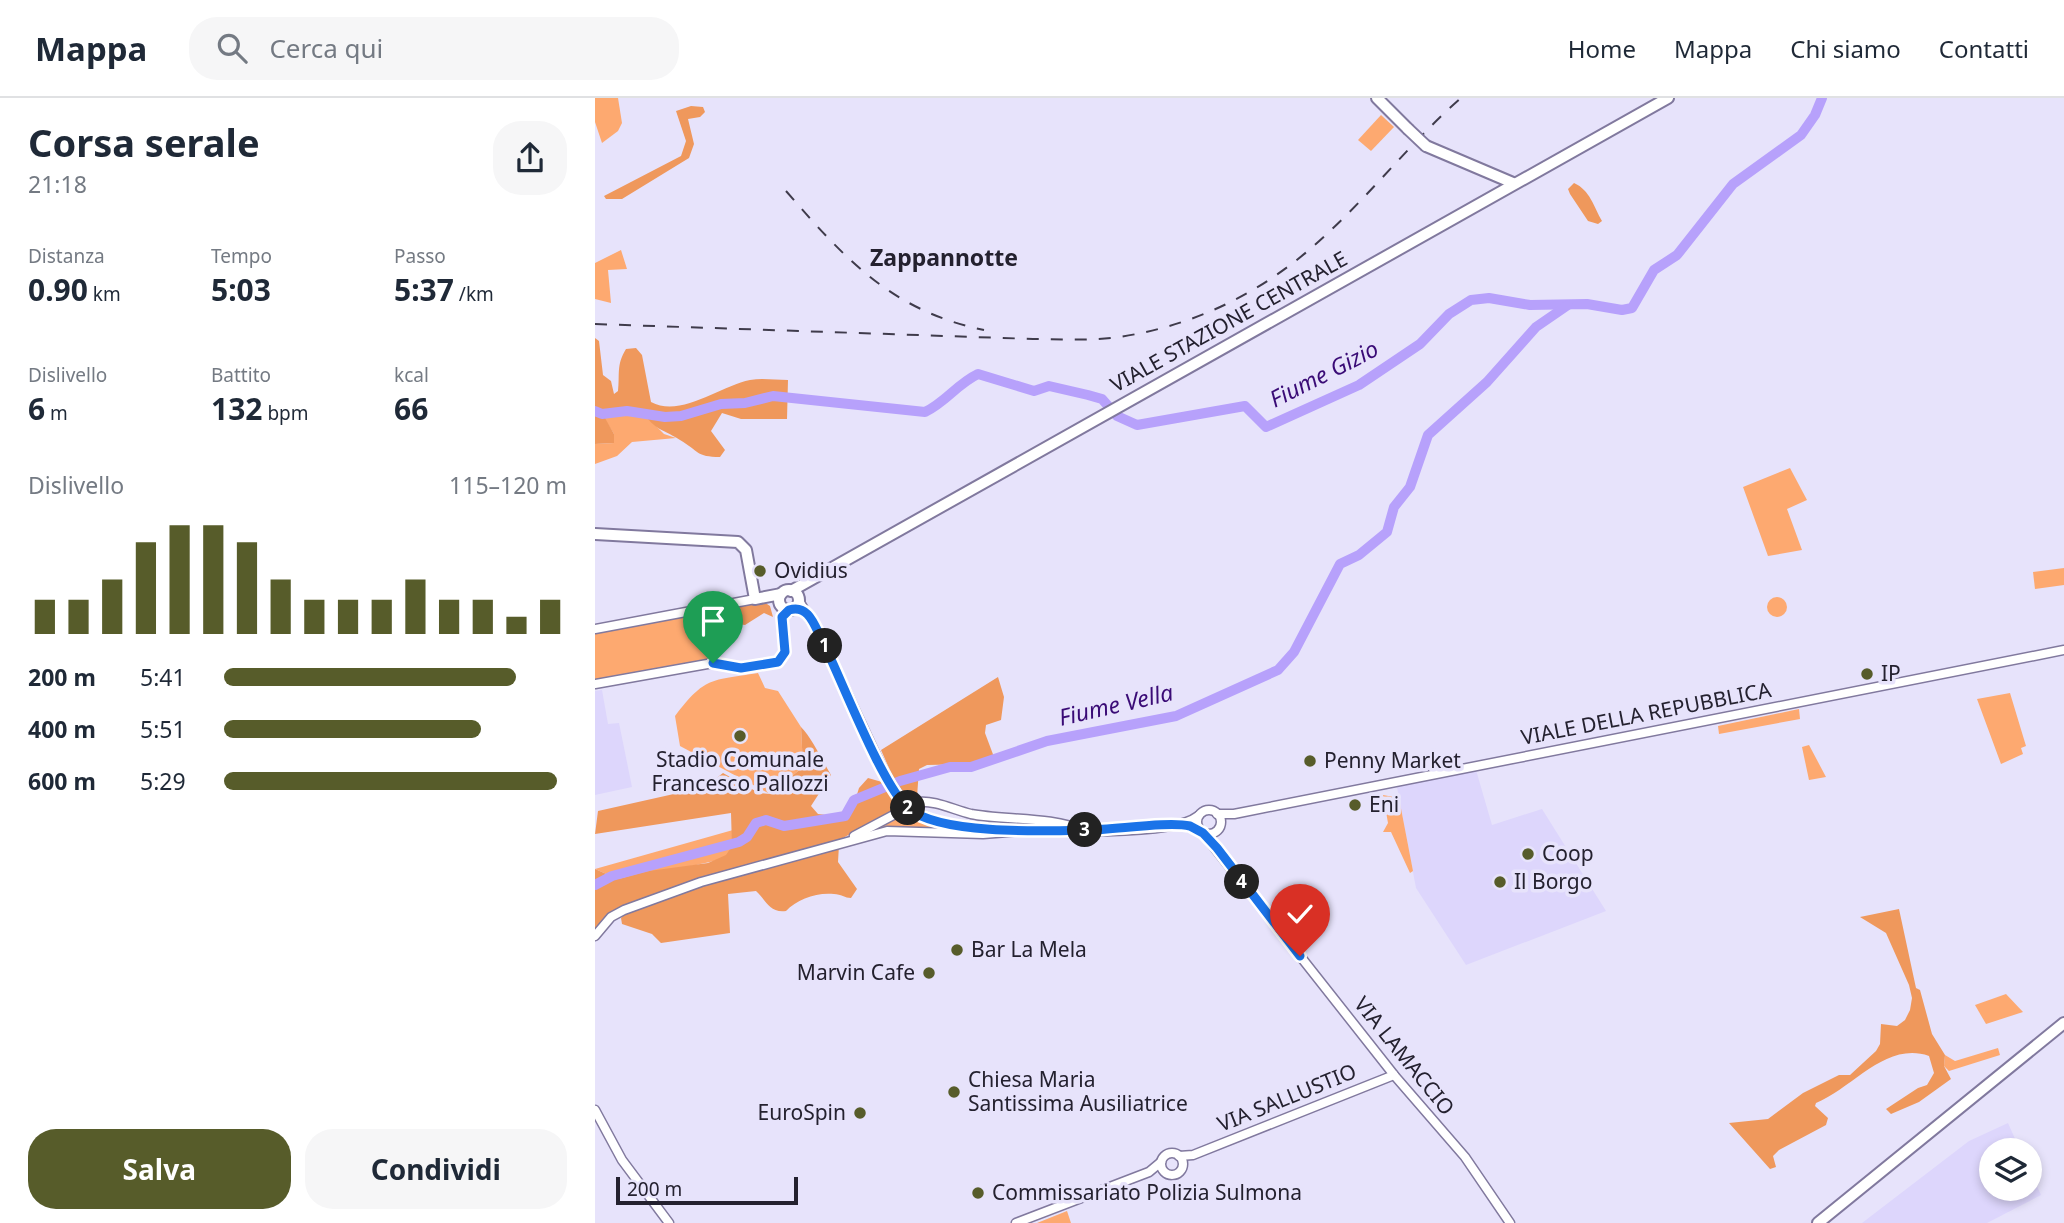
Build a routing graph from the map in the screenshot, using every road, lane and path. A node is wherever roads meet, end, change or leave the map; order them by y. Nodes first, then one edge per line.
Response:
1 (1377, 98) edge
2 (1668, 98) edge
3 (1513, 183) junction
4 (595, 534) edge
5 (759, 599) junction
6 (790, 601) junction
7 (595, 629) edge
8 (2064, 650) edge
9 (595, 684) edge
10 (1217, 814) junction
11 (1234, 814) junction
12 (1198, 816) junction
13 (1183, 825) junction
14 (1219, 828) junction
15 (1032, 830) junction
16 (1080, 830) junction
17 (1201, 832) junction
18 (842, 842) junction
19 (1217, 848) junction
20 (595, 936) edge
21 (2064, 1023) edge
22 (1394, 1074) junction
23 (595, 1110) edge
24 (1193, 1155) junction
25 (1179, 1156) junction
26 (1161, 1162) junction
27 (1182, 1165) junction
28 (1149, 1172) junction
29 (1166, 1173) junction
30 (669, 1223) edge
31 (1016, 1223) edge
32 (1510, 1223) edge
33 (1818, 1223) edge

1 - 3 main road, bridge
2 - 3 main road, VIALE STAZIONE CENTRALE
3 - 6 main road, VIALE STAZIONE CENTRALE
4 - 5 main road
5 - 6 main road
5 - 7 street
6 - 9 street
6 - 15 street, bridge
8 - 11 street, VIALE DELLA REPUBBLICA
10 - 11 street, VIALE DELLA REPUBBLICA
10 - 12 street
10 - 14 street
11 - 14 street, VIALE DELLA REPUBBLICA
12 - 13 street
12 - 17 street
13 - 16 street
13 - 17 street
14 - 17 street
14 - 19 street
15 - 16 street
15 - 18 street
16 - 18 street
17 - 19 street, VIA LAMACCIO
18 - 20 street
19 - 22 street, VIA LAMACCIO
21 - 33 main road
22 - 24 street, VIA SALLUSTIO
22 - 32 street, VIA LAMACCIO
23 - 30 street
24 - 25 street, VIA SALLUSTIO
24 - 27 street, VIA SALLUSTIO
25 - 26 street
25 - 27 street
26 - 28 street
26 - 29 street
27 - 29 street
28 - 29 street
28 - 31 street

